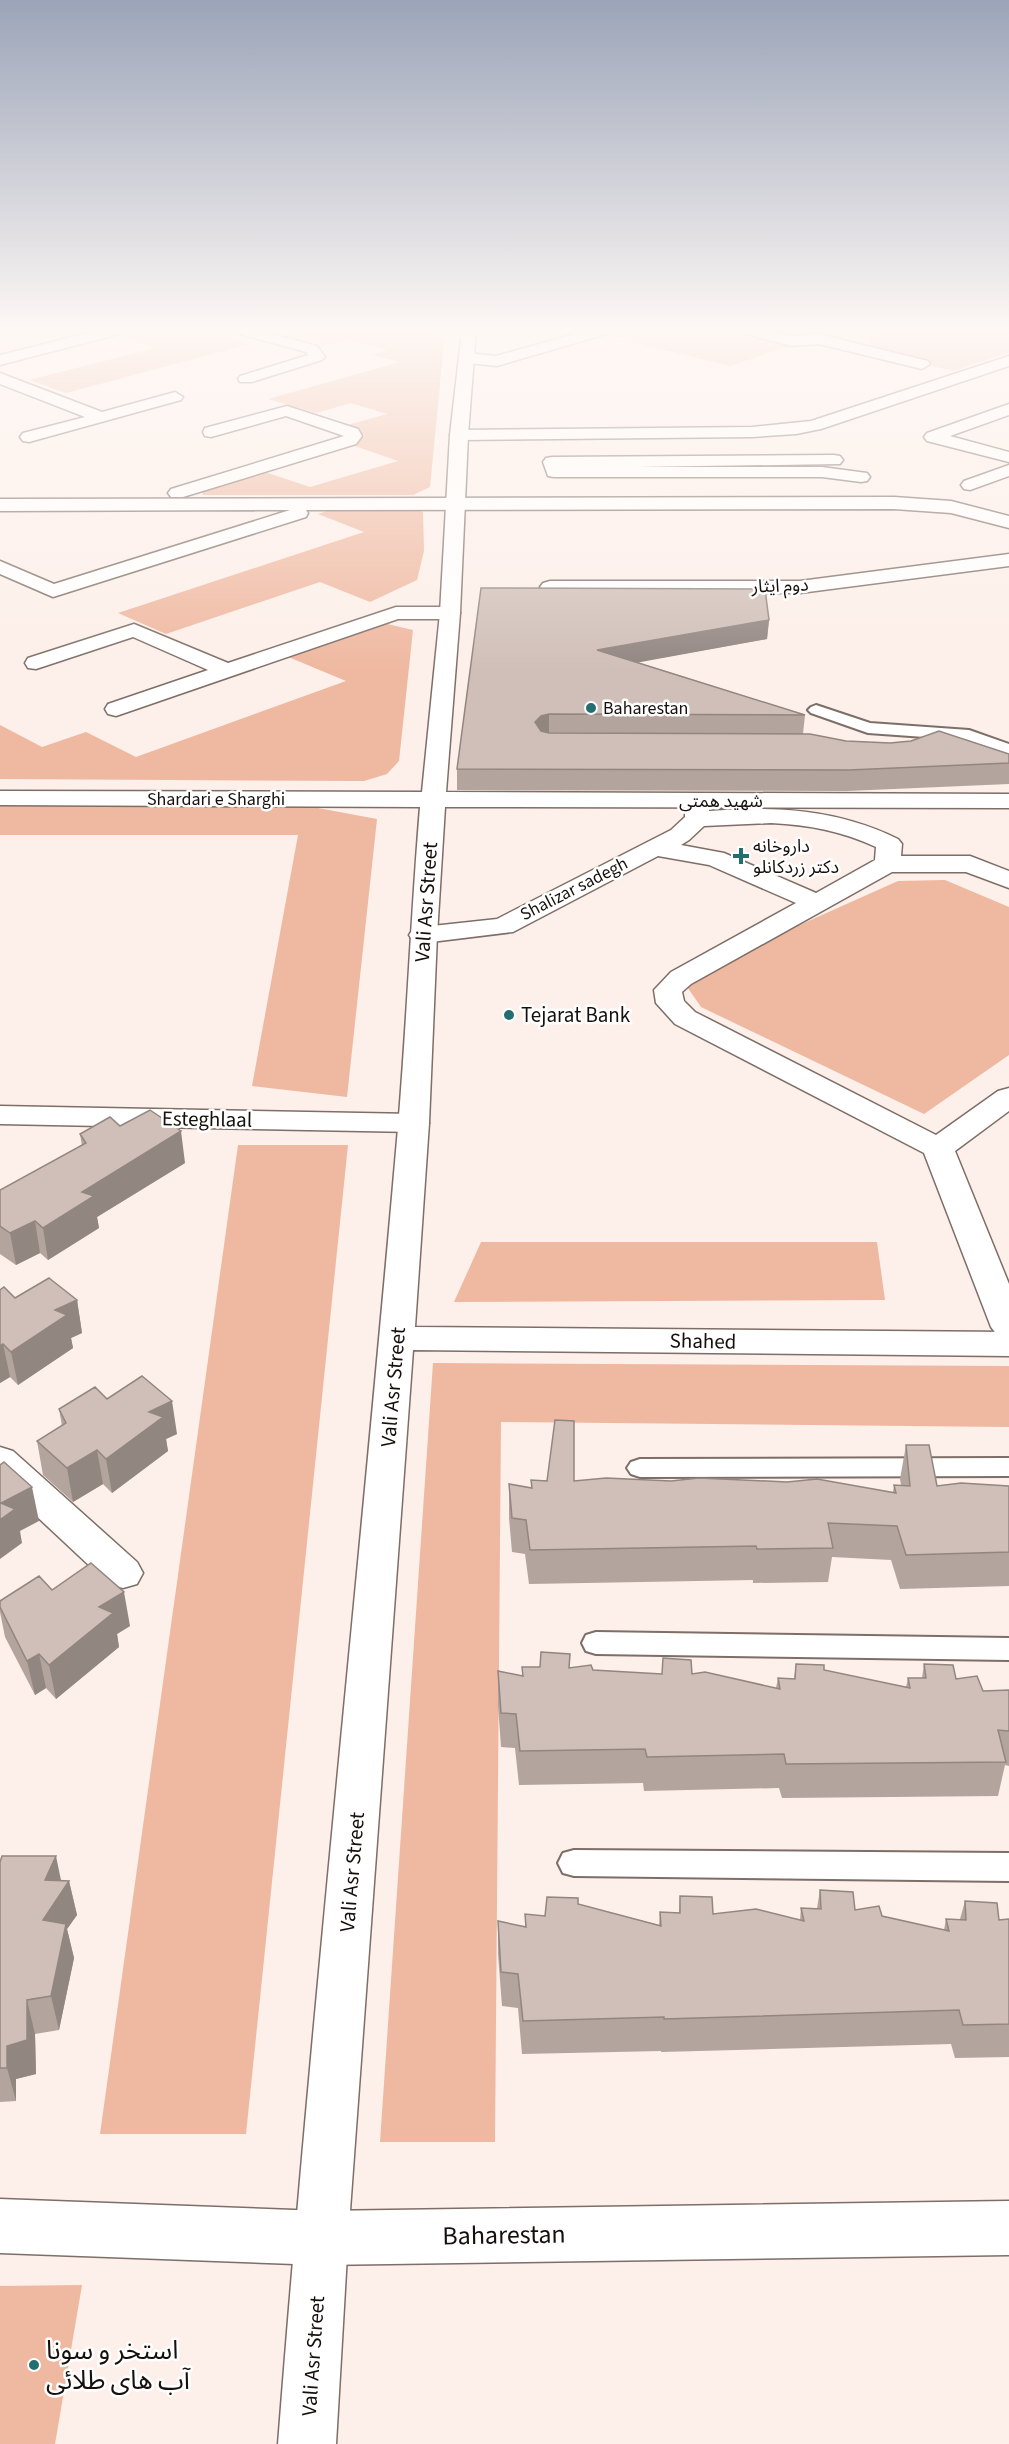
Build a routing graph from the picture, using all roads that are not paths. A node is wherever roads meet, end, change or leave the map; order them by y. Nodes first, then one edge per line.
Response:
1 (337, 444) edge
2 (459, 444) edge
3 (772, 444) edge
4 (801, 444) edge
5 (960, 444) edge
6 (1009, 457) edge
7 (800, 461) junction
8 (828, 466) junction
9 (1009, 470) edge
10 (970, 485) dead end
11 (144, 503) junction
12 (329, 503) junction
13 (456, 503) junction
14 (0, 505) edge
15 (1009, 522) edge
16 (1009, 560) edge
17 (0, 567) edge
18 (550, 586) edge
19 (450, 613) junction
20 (36, 663) dead end
21 (228, 671) junction
22 (116, 710) dead end
23 (816, 710) dead end
24 (945, 732) junction
25 (1009, 749) edge
26 (907, 754) edge
27 (0, 798) edge
28 (433, 800) junction
29 (1009, 801) edge
30 (697, 810) junction
31 (655, 848) junction
32 (887, 864) junction
33 (1009, 880) edge
34 (818, 903) junction
35 (423, 935) junction
36 (1009, 1097) edge
37 (0, 1115) edge
38 (414, 1123) junction
39 (938, 1148) junction
40 (1009, 1327) edge
41 (398, 1338) junction
42 (1009, 1344) edge
43 (0, 1460) edge
44 (1009, 1467) edge
45 (640, 1468) dead end
46 (123, 1573) dead end
47 (596, 1643) dead end
48 (1009, 1648) edge
49 (574, 1863) dead end
50 (1009, 1867) edge
51 (0, 2226) edge
52 (1009, 2228) edge
53 (321, 2238) junction
54 (307, 2444) edge

1 - 11 street
2 - 13 street, Vali Asr Street
3 - 7 street
4 - 8 street
5 - 6 street
7 - 8 street
7 - 8 street
9 - 10 street
11 - 12 street
11 - 14 street
12 - 13 street
12 - 17 street
13 - 15 street
13 - 19 street, Vali Asr Street
16 - 18 street, دوم ایثار
19 - 21 street
19 - 28 street, Vali Asr Street
20 - 21 street
21 - 22 street
23 - 24 lane
24 - 25 lane
24 - 26 street
27 - 28 street, Shardari e Sharghi
28 - 30 street, شهید همتی
28 - 35 street, Vali Asr Street
29 - 30 street, شهید همتی
30 - 31 street, Shalizar sadegh
30 - 32 street
31 - 34 street
31 - 35 street, Shalizar sadegh
32 - 33 street
32 - 34 street
34 - 39 street
35 - 38 street, Vali Asr Street
36 - 39 street
37 - 38 street, Esteghlaal
38 - 41 street, Vali Asr Street
39 - 40 street
41 - 42 street, Shahed
41 - 53 street, Vali Asr Street
43 - 46 street
44 - 45 lane
47 - 48 lane
49 - 50 lane
51 - 53 street, Baharestan
52 - 53 street, Baharestan
53 - 54 street, Vali Asr Street

